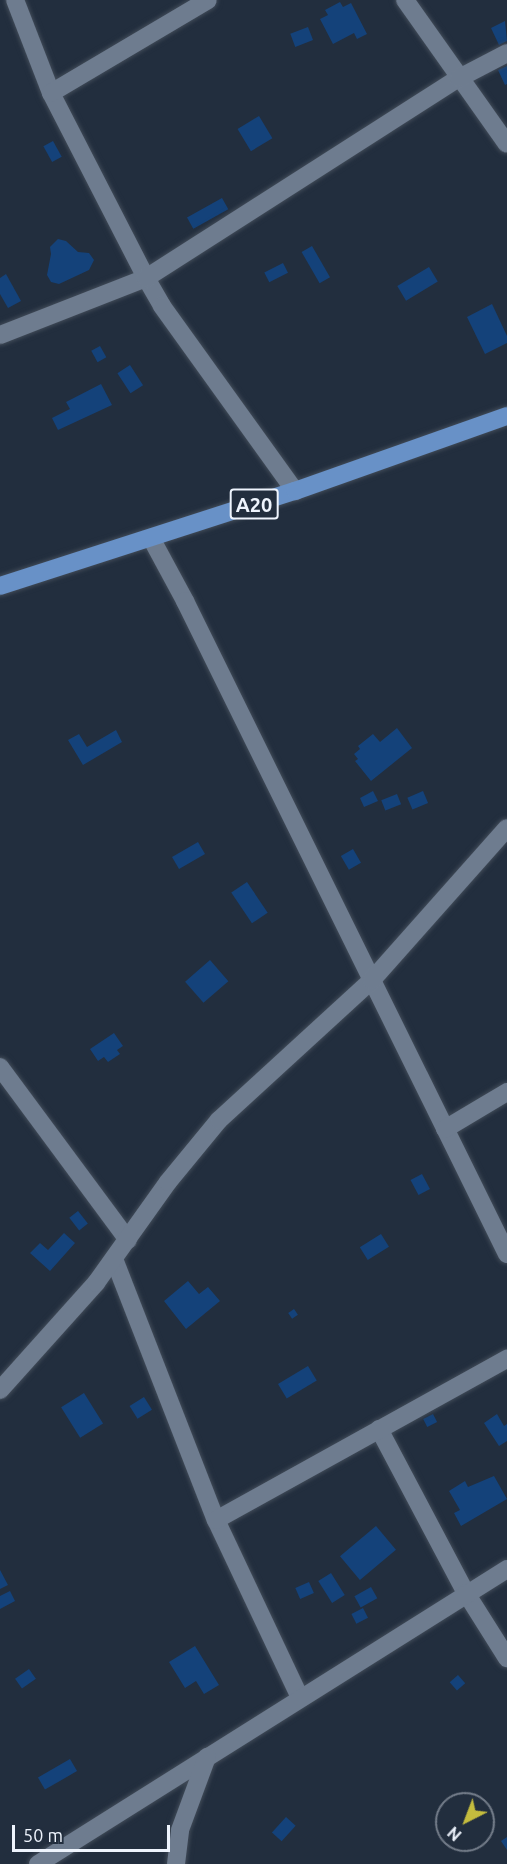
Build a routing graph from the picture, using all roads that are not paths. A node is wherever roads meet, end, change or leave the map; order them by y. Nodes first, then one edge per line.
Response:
1 (15, 0) edge
2 (208, 0) edge
3 (405, 0) edge
4 (507, 52) edge
5 (459, 78) junction
6 (51, 93) junction
7 (507, 144) edge
8 (146, 278) junction
9 (1, 332) edge
10 (507, 417) edge
11 (295, 491) junction
12 (151, 537) junction
13 (0, 586) edge
14 (507, 828) edge
15 (372, 980) junction
16 (0, 1067) edge
17 (507, 1092) edge
18 (445, 1129) junction
19 (128, 1240) junction
20 (507, 1254) edge
21 (114, 1259) junction
22 (507, 1359) edge
23 (0, 1390) edge
24 (379, 1430) junction
25 (216, 1520) junction
26 (507, 1569) edge
27 (466, 1593) junction
28 (507, 1658) edge
29 (300, 1698) junction
30 (207, 1757) junction
31 (38, 1864) edge
32 (176, 1864) edge

1 - 6 street
2 - 6 street
3 - 5 street
4 - 5 street
5 - 7 street
5 - 8 street
6 - 8 street
8 - 9 street
8 - 11 street
10 - 11 main road, A20
11 - 12 main road, A20
12 - 13 main road, A20
12 - 15 street
14 - 15 street
15 - 18 street
15 - 19 street
16 - 19 street
17 - 18 street
18 - 20 street
19 - 21 street
21 - 23 street
21 - 25 street
22 - 24 street
24 - 25 street
24 - 27 street
25 - 29 street
26 - 27 street
27 - 28 street
27 - 29 street
29 - 30 street
30 - 31 street
30 - 32 street

